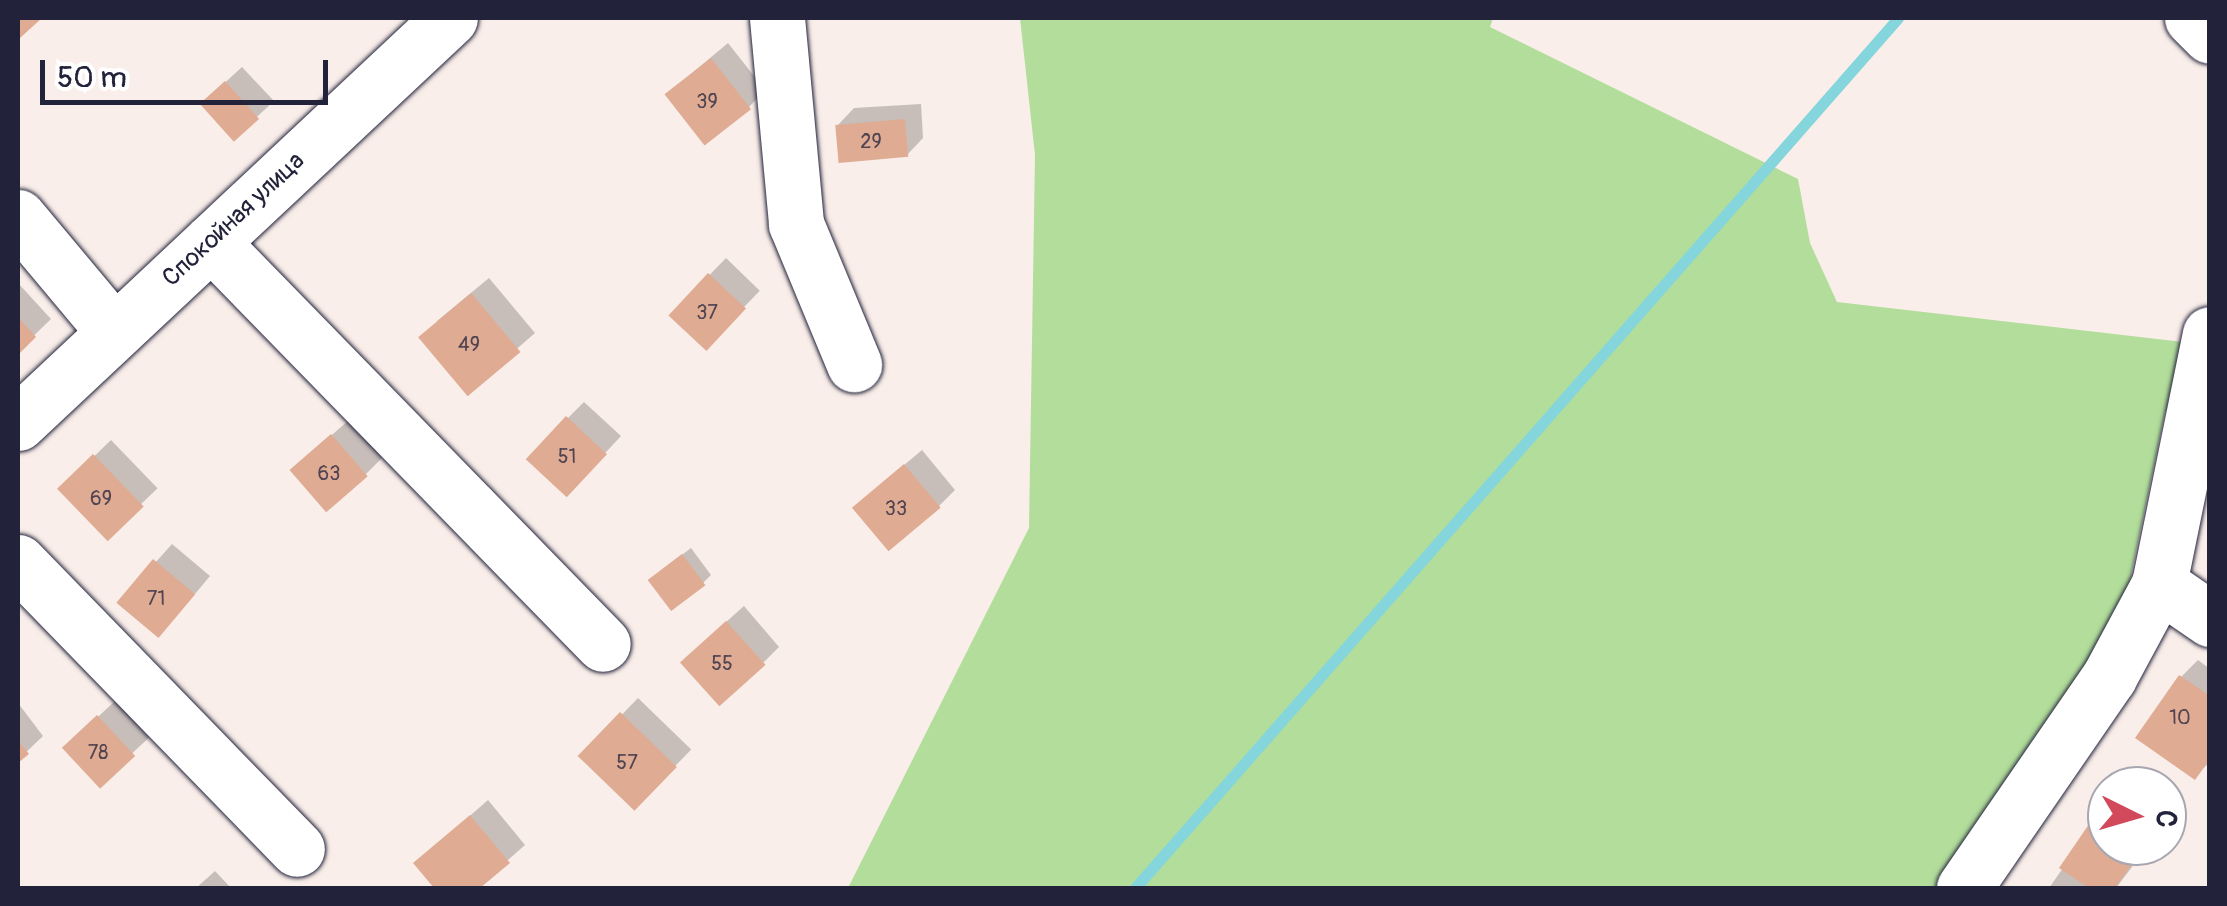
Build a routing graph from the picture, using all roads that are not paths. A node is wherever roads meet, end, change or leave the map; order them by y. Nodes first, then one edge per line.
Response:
1 (450, 18) edge
2 (778, 18) edge
3 (2192, 18) edge
4 (2210, 36) edge
5 (18, 217) edge
6 (210, 242) junction
7 (114, 332) junction
8 (2210, 334) edge
9 (854, 364) dead end
10 (18, 423) edge
11 (18, 562) edge
12 (2159, 584) junction
13 (2210, 619) edge
14 (603, 644) dead end
15 (297, 849) dead end
16 (1964, 888) edge

1 - 6 lane, Спокойная улица
2 - 9 lane
3 - 4 lane
5 - 7 lane
6 - 7 lane, Спокойная улица
6 - 14 lane
7 - 10 lane, Спокойная улица
8 - 12 lane
11 - 15 lane
12 - 13 lane
12 - 16 lane

